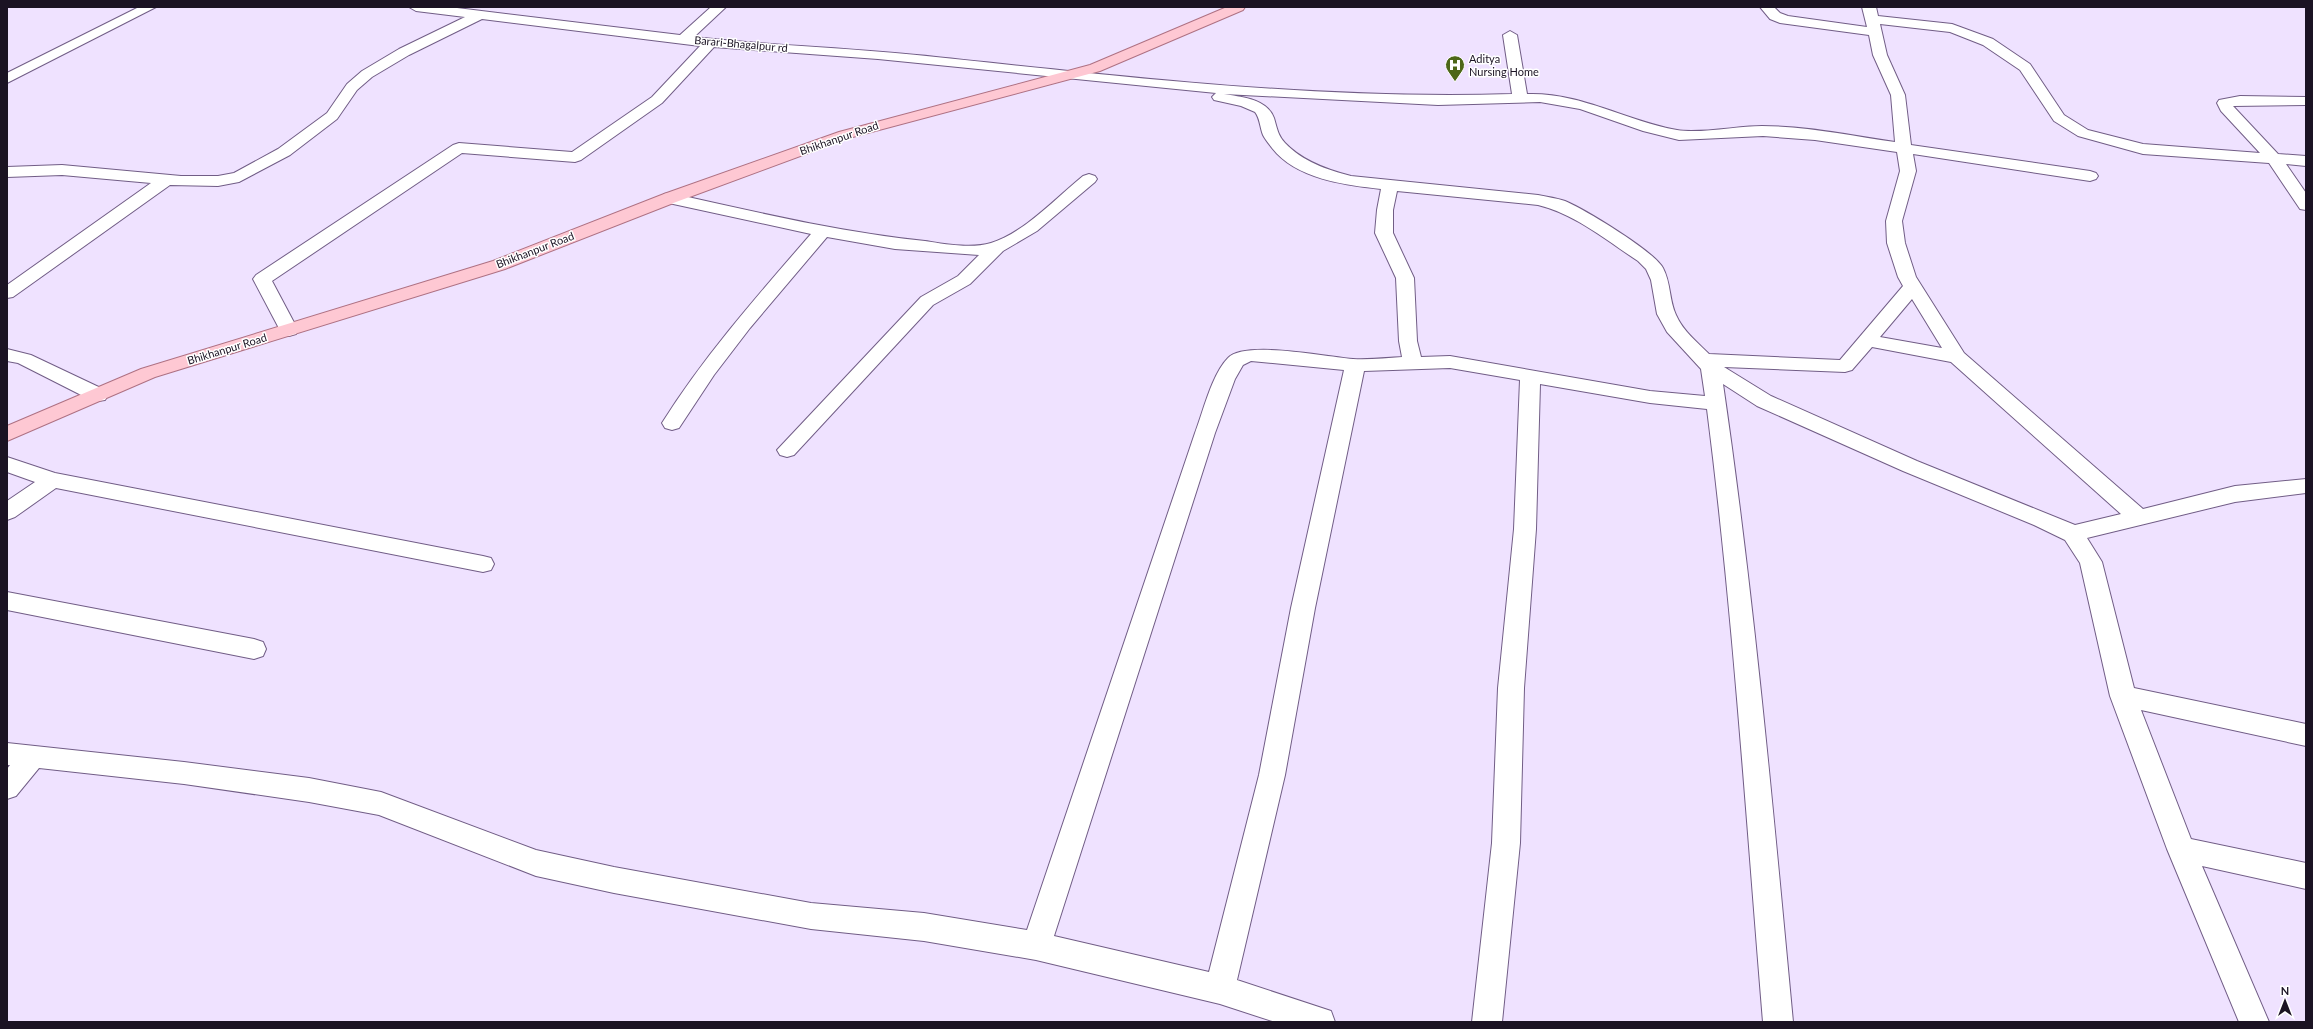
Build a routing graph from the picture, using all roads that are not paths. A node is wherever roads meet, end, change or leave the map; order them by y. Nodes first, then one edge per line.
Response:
1 (149, 7) edge
2 (416, 7) edge
3 (500, 7) edge
4 (719, 7) edge
5 (1238, 7) edge
6 (1767, 7) edge
7 (480, 15) junction
8 (1872, 19) edge
9 (1510, 35) dead end
10 (683, 39) junction
11 (710, 43) junction
12 (1067, 76) junction
13 (7, 79) edge
14 (1183, 87) junction
15 (1520, 97) junction
16 (2306, 102) edge
17 (1904, 149) junction
18 (2274, 159) junction
19 (2306, 161) edge
20 (7, 172) edge
21 (2090, 176) dead end
22 (1089, 179) dead end
23 (165, 181) junction
24 (1390, 186) junction
25 (670, 198) junction
26 (2306, 205) edge
27 (823, 232) junction
28 (998, 246) junction
29 (1913, 286) junction
30 (7, 293) edge
31 (289, 330) junction
32 (1867, 340) junction
33 (7, 355) edge
34 (1957, 357) junction
35 (1413, 363) junction
36 (1708, 363) junction
37 (1355, 365) junction
38 (1530, 375) junction
39 (98, 395) junction
40 (1715, 403) junction
41 (672, 423) dead end
42 (7, 434) edge
43 (787, 450) dead end
44 (7, 464) edge
45 (52, 480) junction
46 (2306, 486) edge
47 (7, 512) edge
48 (2139, 518) junction
49 (2073, 534) junction
50 (483, 564) dead end
51 (7, 601) edge
52 (254, 649) dead end
53 (2123, 696) junction
54 (2306, 735) edge
55 (20, 756) edge
56 (7, 788) edge
57 (2181, 849) junction
58 (2306, 876) edge
59 (1036, 946) junction
60 (1220, 990) junction
61 (1320, 1022) edge
62 (1487, 1022) edge
63 (1778, 1022) edge
64 (2254, 1022) edge

1 - 13 street
2 - 7 street, Barari-Bhagalpur rd
3 - 7 street
4 - 10 street
5 - 12 main road, Bhikhanpur Road
6 - 8 street
7 - 10 street, Barari-Bhagalpur rd
7 - 23 street
8 - 17 street
8 - 18 street
9 - 15 street
10 - 11 street, Barari-Bhagalpur rd
11 - 12 street, Barari-Bhagalpur rd
11 - 31 street
12 - 14 street, Barari-Bhagalpur rd
12 - 25 main road, Bhikhanpur Road
14 - 15 street
14 - 24 street
15 - 17 street
16 - 18 street
17 - 21 street
17 - 29 street
18 - 19 street
18 - 26 street
20 - 23 street
22 - 28 street
23 - 30 street
24 - 35 street
24 - 36 street
25 - 27 street
25 - 31 main road, Bhikhanpur Road
27 - 28 street
27 - 41 street
28 - 43 street
29 - 32 street
29 - 34 street
31 - 39 main road, Bhikhanpur Road
32 - 34 street
32 - 36 street
33 - 39 street
34 - 48 street
35 - 37 street
35 - 38 street
36 - 40 street
36 - 49 street
37 - 59 street
37 - 60 street
38 - 40 street
38 - 62 street
39 - 42 main road, Bhikhanpur Road
40 - 63 street
44 - 45 street
45 - 47 street
45 - 50 street
46 - 48 street
48 - 49 street
49 - 53 street
51 - 52 street
53 - 54 street
53 - 57 street
55 - 56 street
55 - 59 street
57 - 58 street
57 - 64 street
59 - 60 street
60 - 61 street

